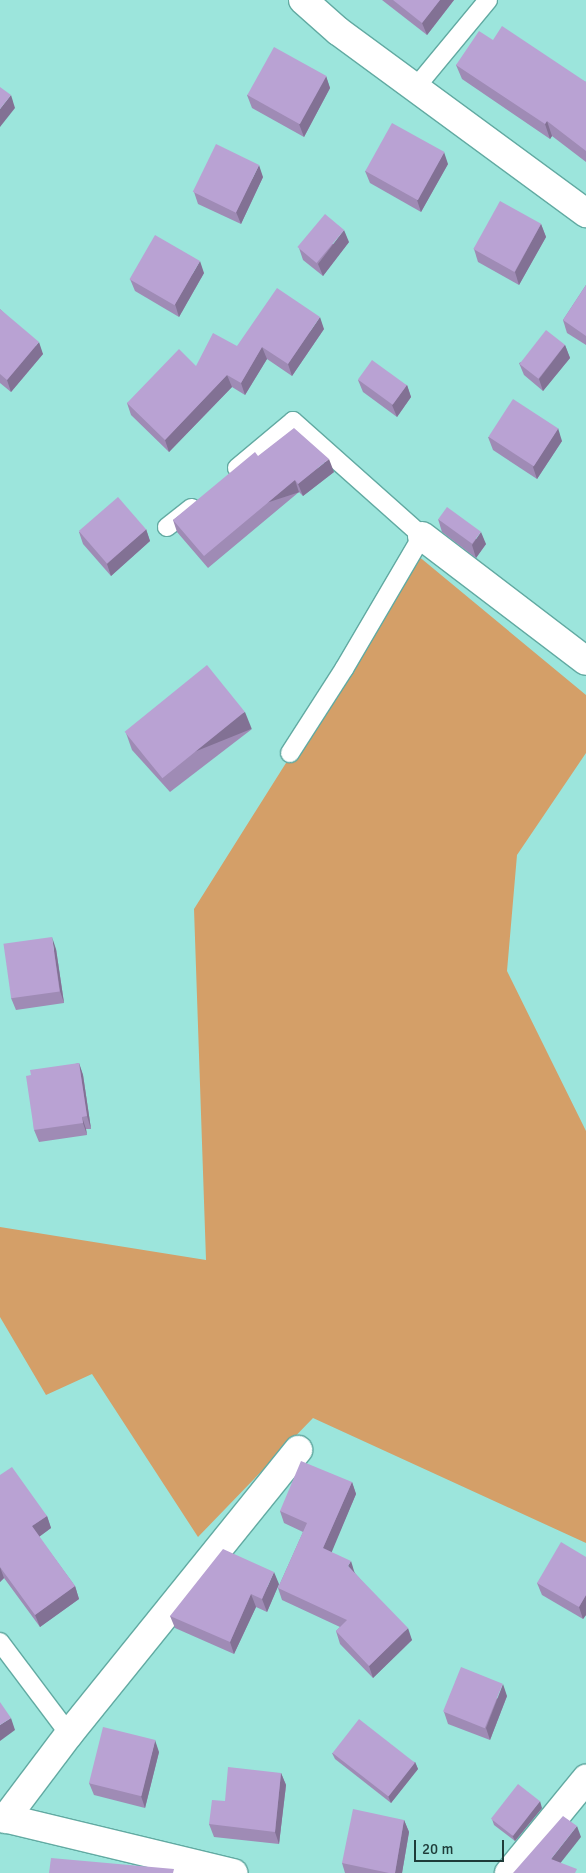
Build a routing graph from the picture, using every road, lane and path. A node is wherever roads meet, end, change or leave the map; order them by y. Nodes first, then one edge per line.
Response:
1 (303, 0) edge
2 (488, 0) edge
3 (416, 87) junction
4 (586, 213) edge
5 (226, 478) edge
6 (204, 496) edge
7 (167, 527) dead end
8 (422, 536) junction
9 (586, 661) edge
10 (290, 753) dead end
11 (298, 1450) dead end
12 (0, 1642) edge
13 (69, 1734) junction
14 (586, 1779) edge
15 (3, 1818) edge
16 (233, 1873) edge
17 (509, 1873) edge

1 - 3 street
2 - 3 lane
3 - 4 street
5 - 8 lane
6 - 7 lane
8 - 9 street
8 - 10 lane
11 - 13 street
12 - 13 lane
13 - 15 street
14 - 17 street
15 - 16 street

